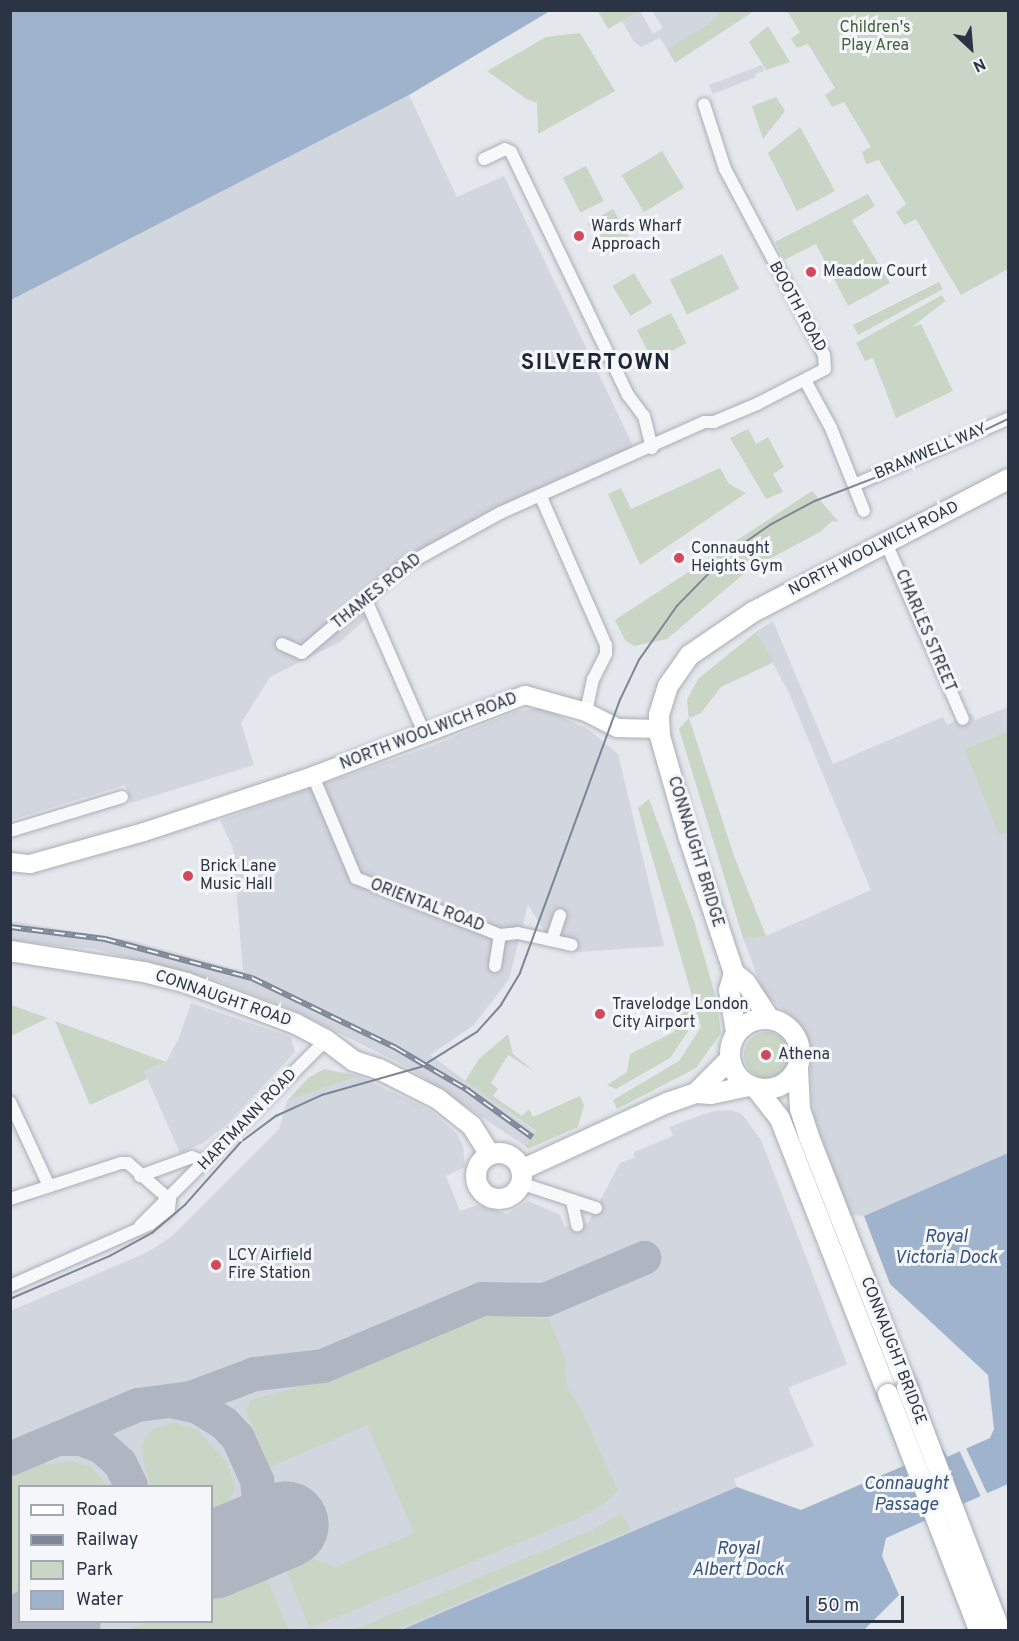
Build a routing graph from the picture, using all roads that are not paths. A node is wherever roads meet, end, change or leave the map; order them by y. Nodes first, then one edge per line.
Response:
1 (704, 104) dead end
2 (484, 159) dead end
3 (806, 382) junction
4 (1008, 419) edge
5 (652, 448) junction
6 (1008, 478) edge
7 (852, 480) junction
8 (541, 497) junction
9 (864, 511) dead end
10 (886, 543) junction
11 (366, 600) junction
12 (282, 644) dead end
13 (586, 712) junction
14 (963, 720) dead end
15 (659, 729) junction
16 (425, 735) junction
17 (313, 776) junction
18 (122, 797) dead end
19 (10, 831) edge
20 (10, 862) edge
21 (560, 915) dead end
22 (500, 935) junction
23 (552, 940) junction
24 (572, 945) dead end
25 (10, 951) edge
26 (495, 966) dead end
27 (734, 973) junction
28 (769, 1018) junction
29 (736, 1032) junction
30 (326, 1040) junction
31 (730, 1059) junction
32 (798, 1069) junction
33 (753, 1087) junction
34 (696, 1093) junction
35 (10, 1102) edge
36 (490, 1155) junction
37 (206, 1163) junction
38 (164, 1169) junction
39 (140, 1176) junction
40 (520, 1177) junction
41 (49, 1186) junction
42 (155, 1187) junction
43 (820, 1195) junction
44 (10, 1199) edge
45 (170, 1200) junction
46 (575, 1202) junction
47 (596, 1208) dead end
48 (577, 1225) dead end
49 (10, 1286) edge
50 (979, 1630) edge
51 (1000, 1630) edge

1 - 3 street, BOOTH ROAD
2 - 5 street
3 - 5 street, BOOTH ROAD
3 - 7 street
4 - 7 street, BRAMWELL WAY
5 - 8 street, THAMES ROAD
6 - 10 main road, NORTH WOOLWICH ROAD
7 - 9 street
8 - 11 street, THAMES ROAD
8 - 13 street
10 - 14 street, CHARLES STREET
10 - 15 main road, NORTH WOOLWICH ROAD
11 - 12 street, THAMES ROAD
11 - 16 street
13 - 15 street, NORTH WOOLWICH ROAD
13 - 16 street, NORTH WOOLWICH ROAD
15 - 27 main road, CONNAUGHT BRIDGE
16 - 17 street, NORTH WOOLWICH ROAD
17 - 20 street, NORTH WOOLWICH ROAD
17 - 22 street, ORIENTAL ROAD
18 - 19 street
21 - 23 street
22 - 23 street, ORIENTAL ROAD
22 - 26 street, ORIENTAL ROAD
23 - 24 street, ORIENTAL ROAD
25 - 30 main road, CONNAUGHT ROAD
27 - 28 main road, CONNAUGHT BRIDGE
27 - 29 main road, CONNAUGHT BRIDGE
28 - 29 main road
28 - 32 main road
29 - 31 main road
30 - 36 main road, CONNAUGHT ROAD
30 - 37 street, HARTMANN ROAD
31 - 33 main road
31 - 34 main road
32 - 33 main road
32 - 43 main road, CONNAUGHT BRIDGE
33 - 34 main road
33 - 43 main road, CONNAUGHT BRIDGE
34 - 40 main road
35 - 41 street
36 - 40 main road
36 - 40 main road
37 - 38 street
37 - 45 street, HARTMANN ROAD
38 - 39 street
38 - 42 street
39 - 41 street
39 - 42 street
40 - 46 street
41 - 44 street
42 - 45 street
43 - 50 main road, CONNAUGHT BRIDGE, bridge
43 - 51 main road, CONNAUGHT BRIDGE, bridge
45 - 49 street, HARTMANN ROAD
46 - 47 street
46 - 48 street

